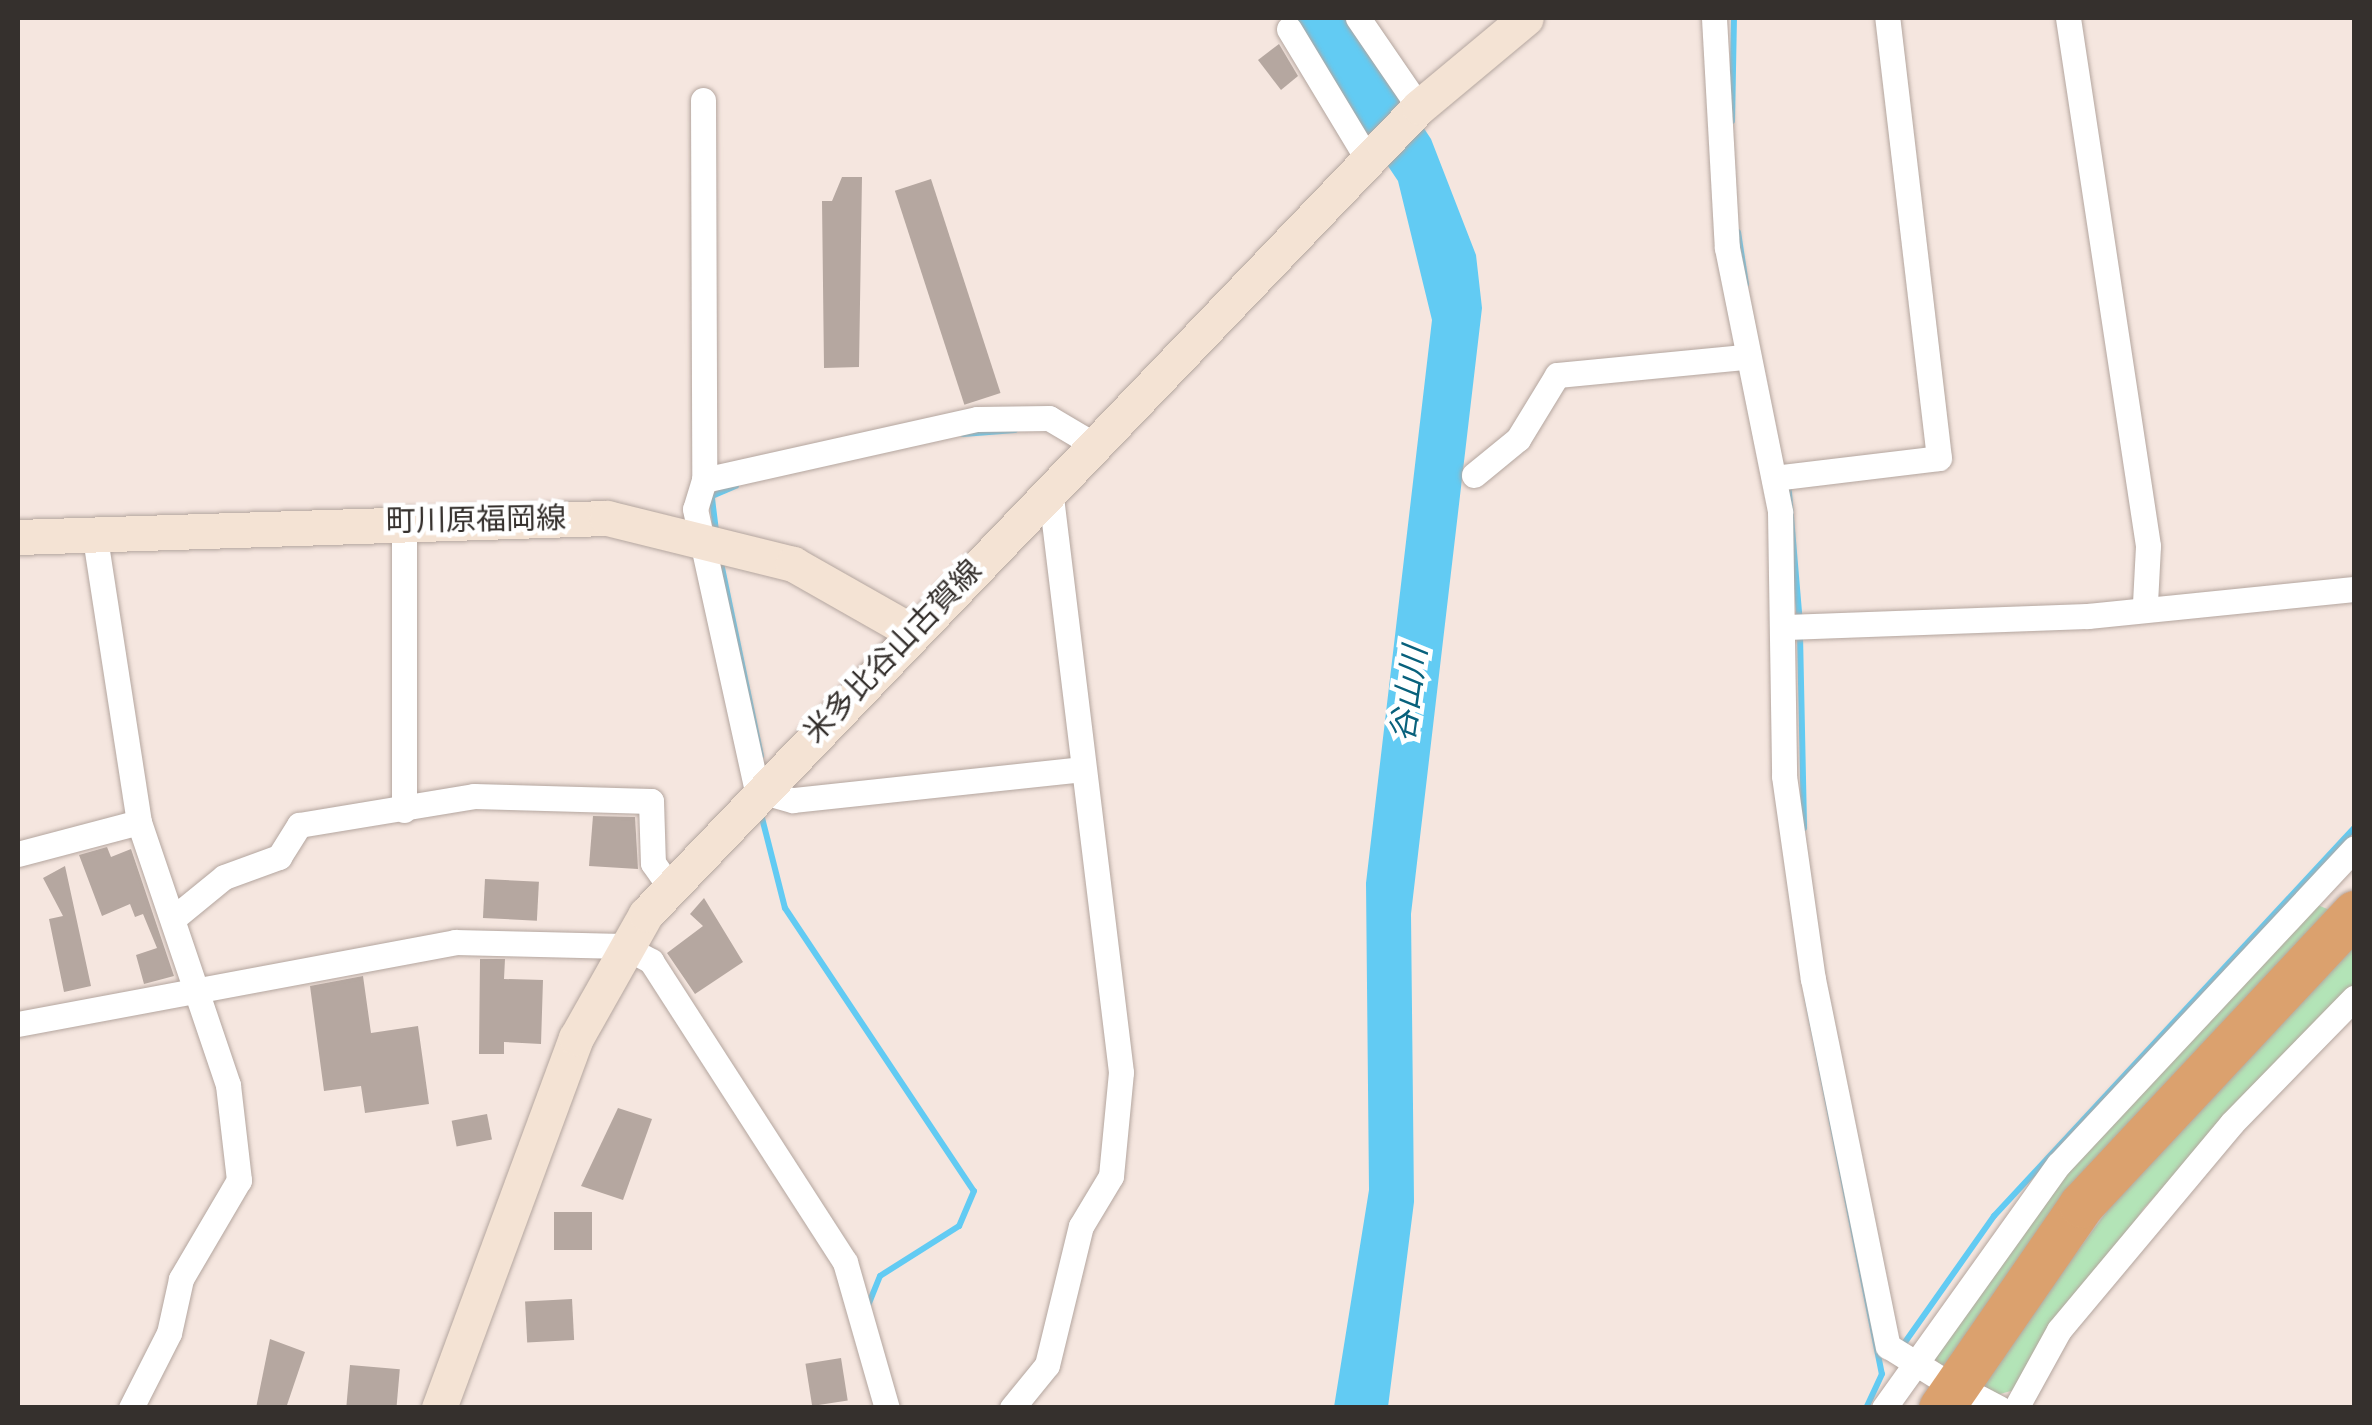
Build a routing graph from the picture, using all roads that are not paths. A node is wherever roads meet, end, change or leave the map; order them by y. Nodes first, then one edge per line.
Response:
1 (1358, 18) edge
2 (1526, 18) edge
3 (1714, 18) edge
4 (1887, 18) edge
5 (2068, 18) edge
6 (1289, 29) dead end
7 (703, 100) dead end
8 (1417, 109) junction
9 (1368, 160) junction
10 (1744, 357) junction
11 (1092, 444) junction
12 (1474, 475) dead end
13 (1774, 478) junction
14 (704, 480) junction
15 (1050, 489) junction
16 (404, 520) junction
17 (704, 536) junction
18 (18, 538) edge
19 (95, 538) junction
20 (2354, 588) edge
21 (2145, 604) junction
22 (1785, 627) junction
23 (911, 631) junction
24 (1082, 768) junction
25 (756, 790) junction
26 (404, 810) junction
27 (139, 822) junction
28 (2354, 849) edge
29 (18, 854) edge
30 (669, 886) junction
31 (2344, 907) edge
32 (175, 916) junction
33 (623, 946) junction
34 (195, 988) junction
35 (2354, 998) edge
36 (18, 1024) edge
37 (1911, 1363) junction
38 (1963, 1400) edge
39 (131, 1408) edge
40 (439, 1408) edge
41 (887, 1408) edge
42 (1012, 1408) edge
43 (1884, 1408) edge
44 (2016, 1408) edge

1 - 8 street
2 - 8 main road, 米多比谷山古賀線
3 - 10 street
4 - 13 street
5 - 21 street
6 - 9 street
7 - 14 street
8 - 9 main road, 米多比谷山古賀線
9 - 11 main road, 米多比谷山古賀線
10 - 12 street
10 - 13 street
11 - 14 street
11 - 15 main road, 米多比谷山古賀線
13 - 22 street
14 - 17 street
15 - 23 main road, 米多比谷山古賀線
15 - 24 street
16 - 17 main road, 町川原福岡線
16 - 19 main road, 町川原福岡線
16 - 26 street
17 - 23 main road, 町川原福岡線
17 - 25 street
18 - 19 main road, 町川原福岡線
19 - 27 street
20 - 21 street
21 - 22 street
22 - 37 street
23 - 25 main road, 米多比谷山古賀線
24 - 25 street
24 - 42 street
25 - 30 main road, 米多比谷山古賀線
26 - 30 street
26 - 32 street
27 - 29 street
27 - 32 street
28 - 31 street
30 - 33 main road, 米多比谷山古賀線
31 - 37 street
31 - 38 highway
32 - 34 street
33 - 34 street
33 - 40 main road, 米多比谷山古賀線
33 - 41 street
34 - 36 street
34 - 39 street
35 - 44 street
37 - 38 street
37 - 43 street

